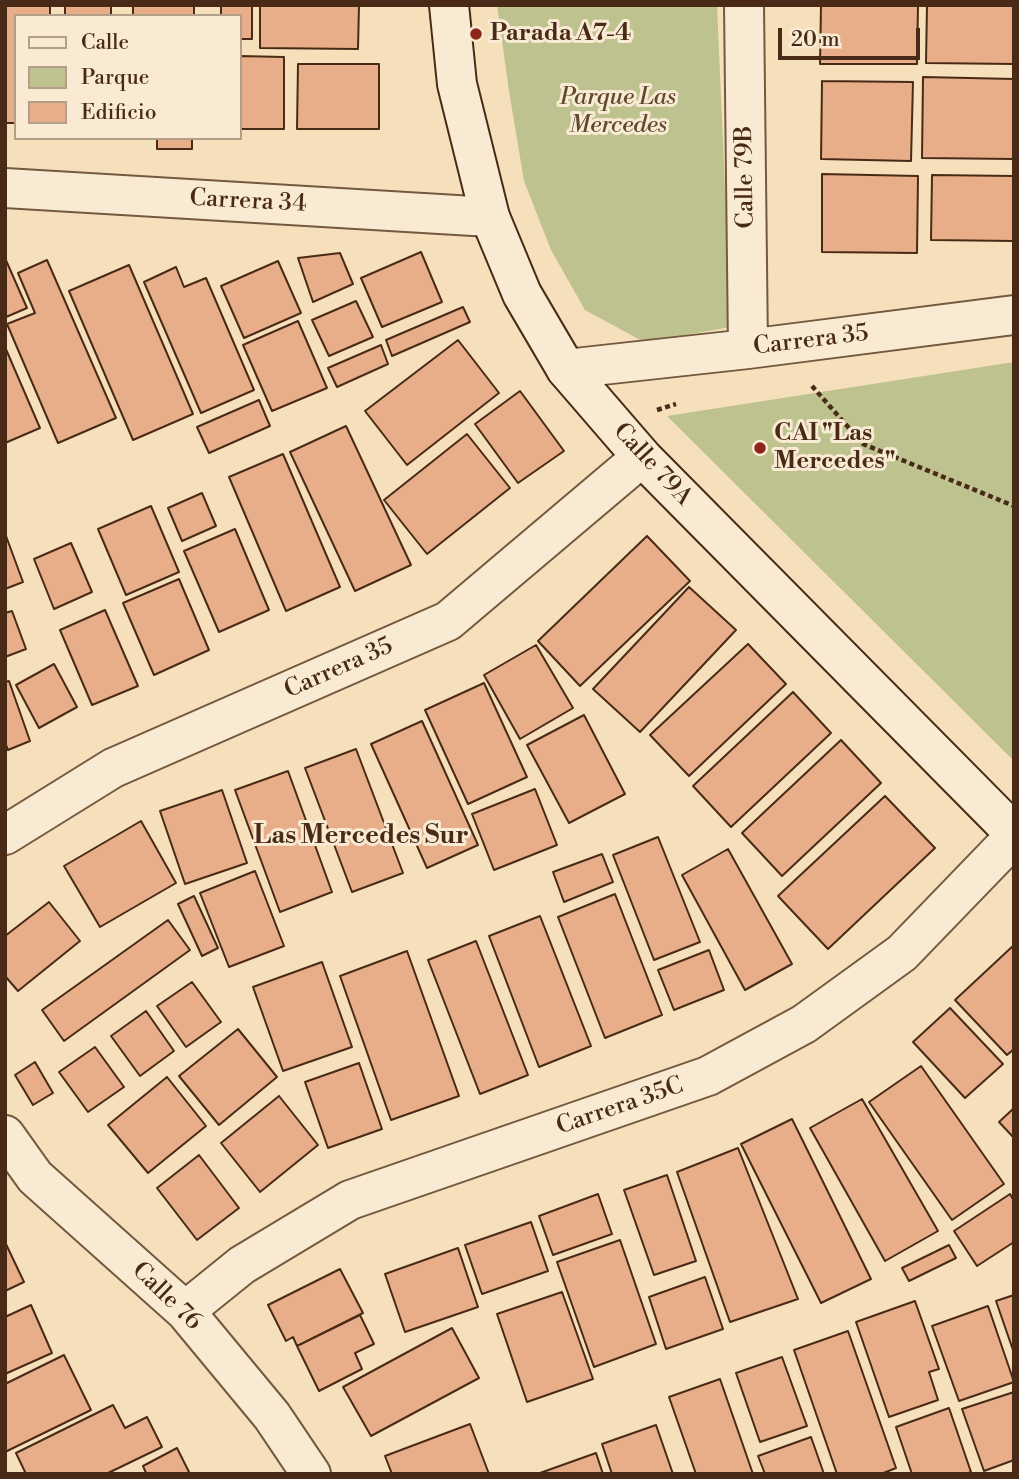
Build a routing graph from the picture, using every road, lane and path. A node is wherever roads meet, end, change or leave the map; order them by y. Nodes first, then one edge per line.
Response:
1 (449, 5) edge
2 (744, 5) edge
3 (5, 188) edge
4 (491, 217) junction
5 (1014, 315) edge
6 (748, 349) junction
7 (566, 369) junction
8 (805, 377) dead end
9 (642, 457) junction
10 (1014, 506) edge
11 (5, 835) edge
12 (1014, 835) edge
13 (5, 1135) edge
14 (185, 1311) junction
15 (311, 1474) edge

1 - 4 street, Calle 79A
2 - 6 street, Calle 79B
3 - 4 street, Carrera 34
4 - 7 street, Calle 79A
5 - 6 street, Carrera 35
6 - 7 street, Carrera 35
7 - 9 street, Calle 79A
8 - 10 path
9 - 11 street, Carrera 35
9 - 12 street, Calle 79A
12 - 14 street, Carrera 35C
13 - 14 street, Calle 76
14 - 15 street, Calle 76

